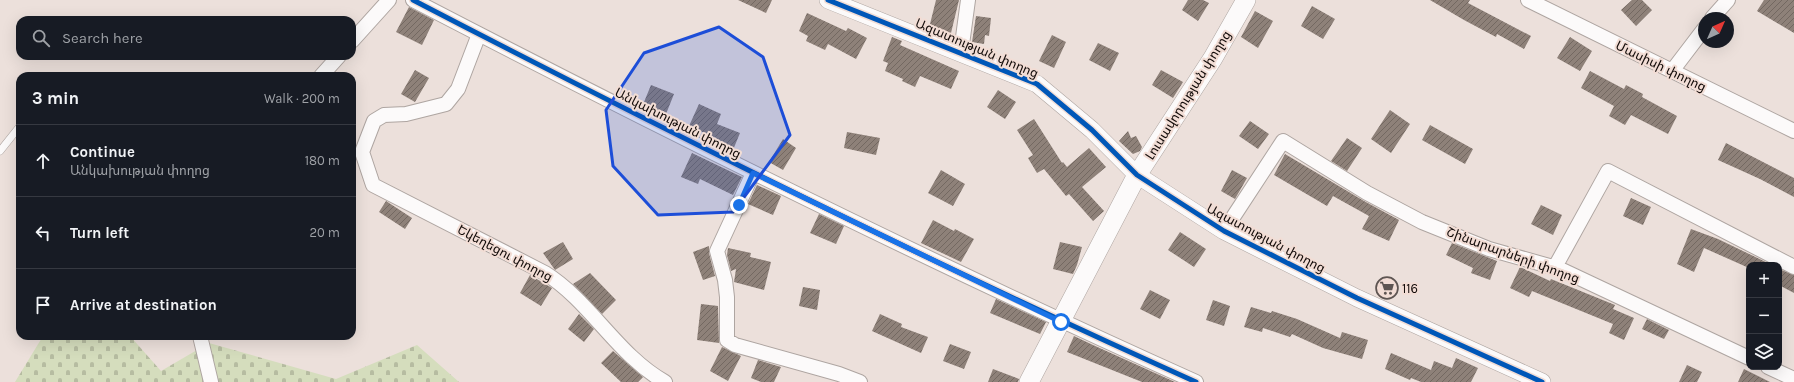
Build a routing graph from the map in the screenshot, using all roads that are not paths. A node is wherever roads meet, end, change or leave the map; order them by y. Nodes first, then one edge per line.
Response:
1 (389, 0) edge
2 (413, 0) edge
3 (828, 0) edge
4 (968, 0) edge
5 (1246, 0) edge
6 (1528, 0) edge
7 (1728, 0) edge
8 (1717, 12) edge
9 (479, 34) junction
10 (356, 37) edge
11 (1698, 37) edge
12 (961, 52) junction
13 (335, 60) edge
14 (1672, 71) junction
15 (325, 72) edge
16 (16, 131) edge
17 (1794, 131) edge
18 (0, 151) edge
19 (753, 173) junction
20 (1137, 175) junction
21 (1224, 231) junction
22 (1554, 267) junction
23 (1794, 267) edge
24 (1061, 322) junction
25 (201, 340) edge
26 (1746, 357) edge
27 (1774, 370) edge
28 (1794, 379) edge
29 (211, 382) edge
30 (665, 382) edge
31 (860, 382) edge
32 (1029, 382) edge
33 (1196, 382) edge
34 (1542, 382) edge

1 - 10 street
2 - 9 street, Անկախության փողոց
3 - 12 street, Ազատության փողոց
4 - 12 street
5 - 20 main road, Լուսավորության փողոց
6 - 14 street, Մասիսի փողոց
7 - 8 street
9 - 19 street, Անկախության փողոց
9 - 30 street, Եկեղեցու փողոց
11 - 14 street
12 - 20 street, Ազատության փողոց
13 - 15 street
14 - 17 street, Մասիսի փողոց
16 - 18 lane
19 - 24 street, Անկախության փողոց
19 - 31 street
20 - 21 street, Ազատության փողոց
20 - 24 main road, Լուսավորության փողոց
21 - 22 street, Շինարարների փողոց
21 - 34 street, Ազատության փողոց
22 - 23 street
22 - 26 street, Շինարարների փողոց
24 - 32 main road, Լուսավորության փողոց
24 - 33 street, Անկախության փողոց
25 - 29 street
27 - 28 street

